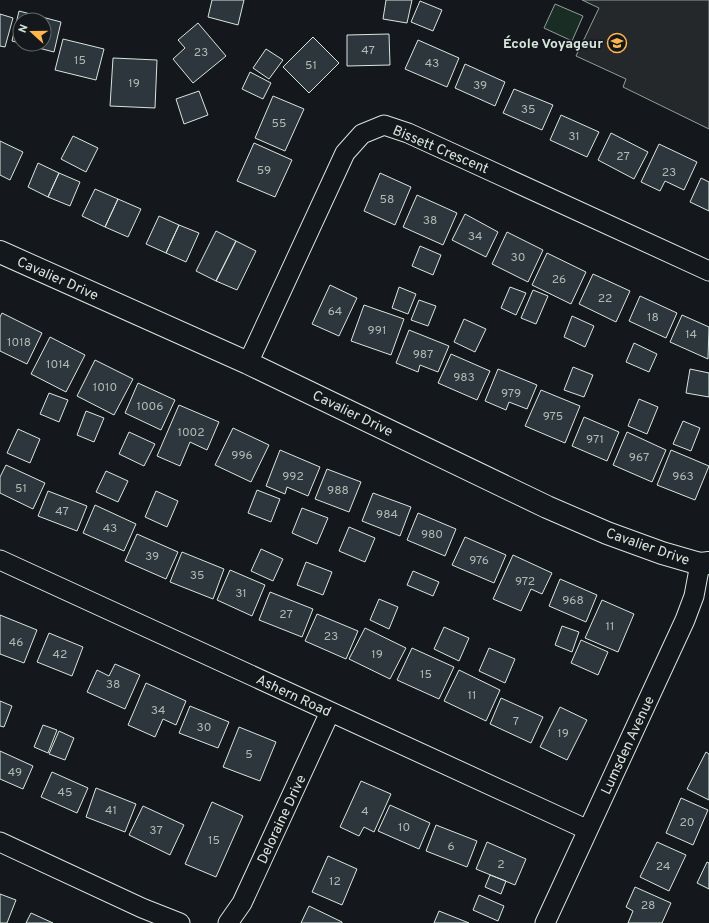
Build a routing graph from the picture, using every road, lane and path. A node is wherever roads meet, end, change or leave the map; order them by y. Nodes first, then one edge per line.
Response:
1 (0, 252) edge
2 (709, 271) edge
3 (248, 363) junction
4 (0, 560) edge
5 (705, 563) edge
6 (330, 712) junction
7 (588, 830) junction
8 (0, 842) edge
9 (180, 923) edge
10 (228, 923) edge
11 (545, 923) edge

1 - 3 street, Cavalier Drive
2 - 3 street, Bissett Crescent
3 - 5 street, Cavalier Drive
4 - 6 street, Ashern Road
5 - 7 street, Lumsden Avenue
6 - 7 street, Ashern Road
6 - 10 street, Deloraine Drive
7 - 11 street, Lumsden Avenue
8 - 9 street

